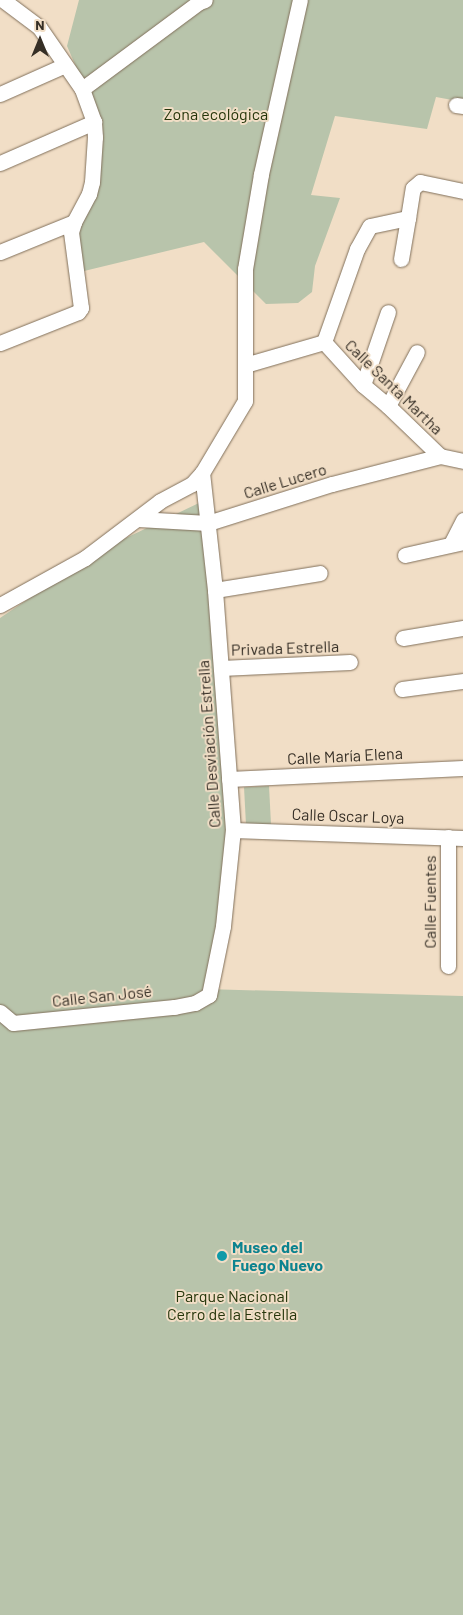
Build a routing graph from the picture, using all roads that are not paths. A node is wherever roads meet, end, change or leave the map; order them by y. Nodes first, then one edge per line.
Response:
1 (300, 0) edge
2 (201, 1) edge
3 (12, 3) edge
4 (65, 65) junction
5 (82, 89) junction
6 (0, 94) edge
7 (94, 122) junction
8 (0, 163) edge
9 (463, 191) edge
10 (408, 218) junction
11 (74, 222) junction
12 (0, 252) edge
13 (401, 259) dead end
14 (388, 312) dead end
15 (324, 342) junction
16 (0, 343) edge
17 (417, 352) dead end
18 (245, 365) junction
19 (363, 385) junction
20 (388, 406) junction
21 (440, 456) junction
22 (463, 461) edge
23 (202, 473) junction
24 (138, 519) junction
25 (463, 520) edge
26 (208, 523) junction
27 (457, 543) edge
28 (405, 556) dead end
29 (320, 573) dead end
30 (215, 590) junction
31 (0, 605) edge
32 (463, 628) edge
33 (403, 638) dead end
34 (350, 662) dead end
35 (221, 668) junction
36 (463, 681) edge
37 (402, 689) dead end
38 (463, 768) edge
39 (229, 779) junction
40 (233, 830) junction
41 (448, 837) junction
42 (463, 838) edge
43 (448, 966) dead end
44 (195, 1003) joint
45 (0, 1012) edge

1 - 18 street
2 - 5 street
3 - 4 street
4 - 5 street
4 - 6 street
5 - 7 street
7 - 8 street
7 - 11 street
9 - 10 street
10 - 13 street
10 - 15 street
11 - 12 street
11 - 16 street
14 - 19 street
15 - 18 street
15 - 19 street, Calle Santa Martha
17 - 20 street
18 - 23 street
19 - 20 street, Calle Santa Martha
20 - 21 street, Calle Santa Martha
21 - 22 street
21 - 26 street, Calle Lucero
23 - 24 street
23 - 26 street, Calle Desviación Estrella
24 - 26 street, Calle Lucero
24 - 31 street
25 - 27 street
26 - 30 street, Calle Desviación Estrella
27 - 28 street
29 - 30 street
30 - 35 street, Calle Desviación Estrella
32 - 33 street
34 - 35 street, Privada Estrella
35 - 39 street, Calle Desviación Estrella
36 - 37 street
38 - 39 street, Calle María Elena
39 - 40 street, Calle Desviación Estrella
40 - 41 street, Calle Oscar Loya
40 - 44 street, Calle Desviación Estrella
41 - 42 street, Calle Oscar Loya
41 - 43 street, Calle Fuentes
44 - 45 street, Calle San José

